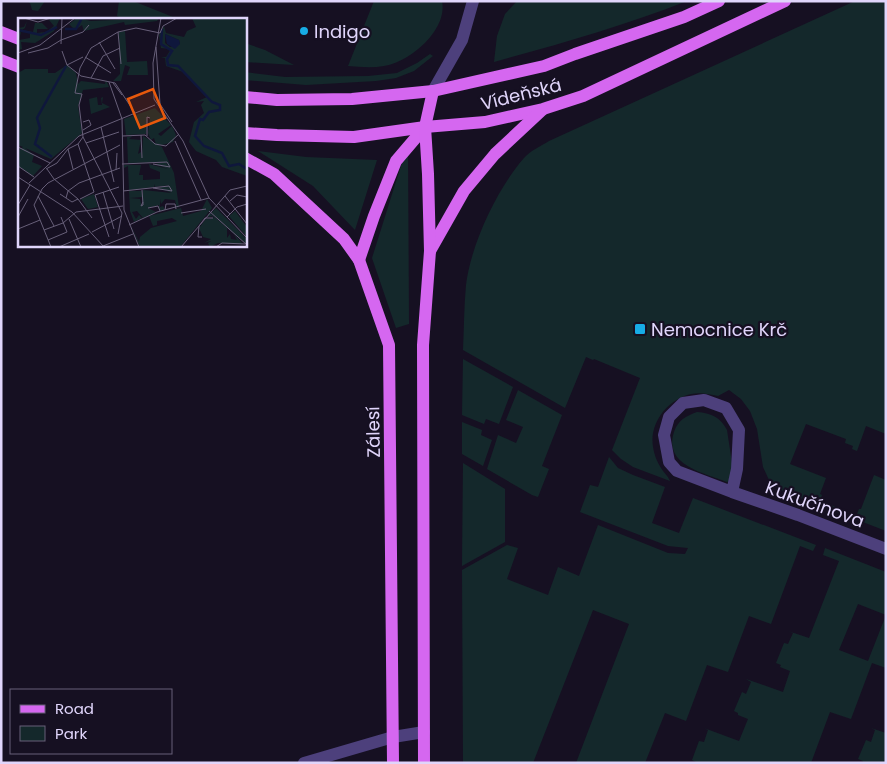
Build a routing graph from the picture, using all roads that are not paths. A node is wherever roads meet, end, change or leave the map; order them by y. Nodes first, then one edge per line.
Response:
1 (473, 1) edge
2 (719, 1) edge
3 (785, 1) edge
4 (1, 32) edge
5 (18, 39) edge
6 (1, 60) edge
7 (18, 67) edge
8 (433, 91) junction
9 (246, 97) edge
10 (543, 109) junction
11 (425, 127) junction
12 (246, 132) edge
13 (246, 159) edge
14 (430, 251) junction
15 (359, 260) junction
16 (732, 492) junction
17 (886, 549) edge
18 (424, 732) junction
19 (393, 737) junction
20 (304, 763) edge
21 (393, 763) edge
22 (424, 763) edge

1 - 8 street
2 - 8 main road, Vídeňská
3 - 10 main road, Vídeňská
4 - 5 main road
6 - 7 main road
8 - 9 main road, Vídeňská
8 - 11 main road
10 - 11 main road, Vídeňská
10 - 14 main road
11 - 12 main road, Vídeňská
11 - 14 main road
11 - 15 main road
13 - 15 main road, Zálesí
14 - 18 main road
15 - 19 main road, Zálesí
16 - 16 street, Kukučínova
16 - 17 street, Kukučínova
18 - 19 street
18 - 22 main road
19 - 20 street
19 - 21 main road, Zálesí

